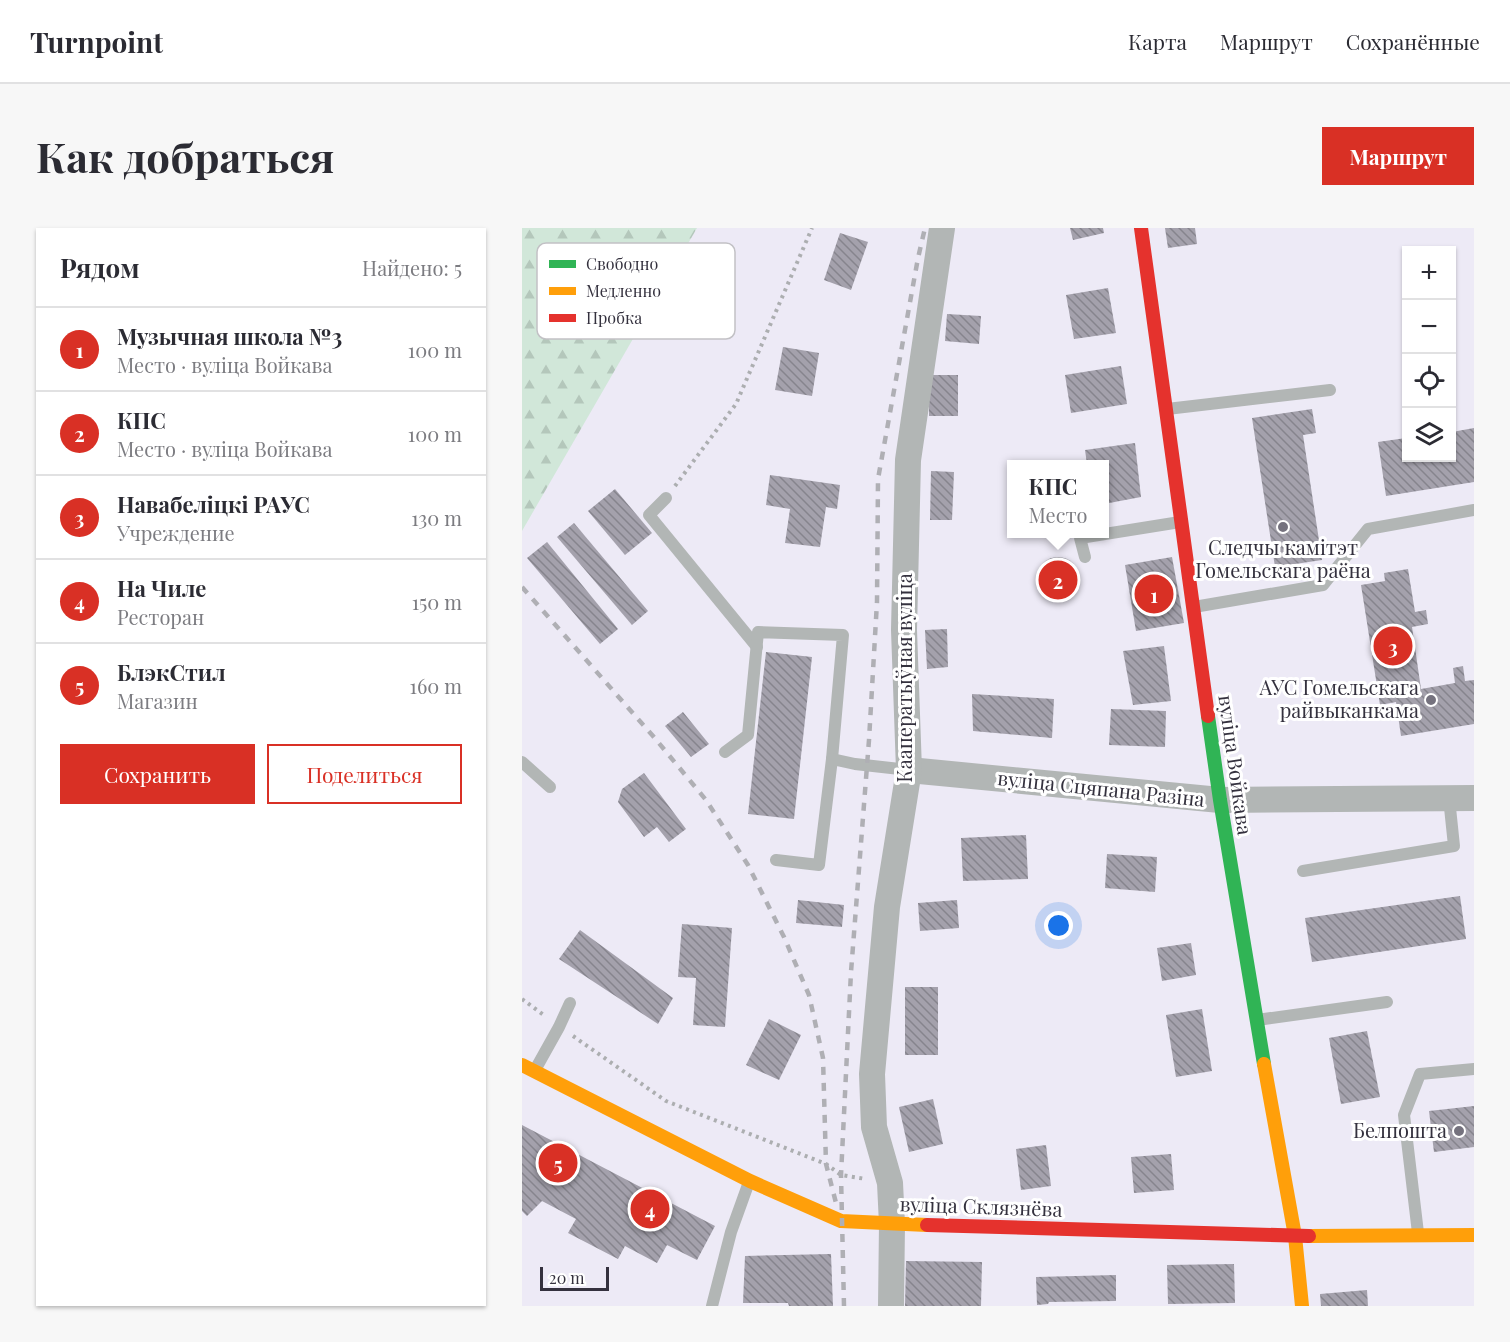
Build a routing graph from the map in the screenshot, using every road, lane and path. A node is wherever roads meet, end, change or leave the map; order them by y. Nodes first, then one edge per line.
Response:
1 (812, 228) edge
2 (942, 228) edge
3 (1141, 228) edge
4 (1330, 390) dead end
5 (1166, 409) junction
6 (666, 498) joint
7 (1474, 510) edge
8 (1181, 522) junction
9 (1109, 533) edge
10 (1080, 538) edge
11 (1085, 557) dead end
12 (1193, 608) junction
13 (757, 647) junction
14 (724, 752) dead end
15 (832, 759) junction
16 (522, 762) edge
17 (909, 770) junction
18 (550, 787) dead end
19 (1462, 798) edge
20 (1220, 800) junction
21 (776, 860) dead end
22 (1303, 871) dead end
23 (522, 999) edge
24 (1387, 1002) dead end
25 (570, 1003) dead end
26 (1256, 1020) junction
27 (559, 1027) junction
28 (528, 1068) edge
29 (1474, 1069) edge
30 (750, 1181) junction
31 (890, 1183) junction
32 (892, 1224) junction
33 (1418, 1235) junction
34 (1474, 1235) edge
35 (1294, 1236) junction
36 (712, 1306) edge
37 (891, 1306) edge
38 (1302, 1306) edge

1 - 6 path
2 - 17 street, Кааператыўная вуліца
3 - 5 street, вуліца Войкава
4 - 5 lane
5 - 8 street, вуліца Войкава
6 - 13 lane
7 - 12 lane
8 - 9 lane
8 - 12 street, вуліца Войкава
10 - 11 lane
12 - 20 street, вуліца Войкава
13 - 14 lane
13 - 15 lane
15 - 17 lane
15 - 21 lane
16 - 18 lane
17 - 20 street, вуліца Сцяпана Разіна
17 - 31 street, Кааператыўная вуліца
19 - 20 street, вуліца Сцяпана Разіна
19 - 22 lane
20 - 26 street, вуліца Войкава
23 - 27 path
24 - 26 lane
25 - 27 lane
26 - 35 street, вуліца Войкава
27 - 28 lane
27 - 31 path
28 - 30 street, вуліца Склязнёва
29 - 33 lane
30 - 32 street, вуліца Склязнёва
30 - 36 lane
31 - 32 street, Кааператыўная вуліца
32 - 35 street, вуліца Склязнёва
32 - 37 street, Кааператыўная вуліца
33 - 34 street, вуліца Склязнёва
33 - 35 street, вуліца Склязнёва
35 - 38 street, вуліца Войкава

